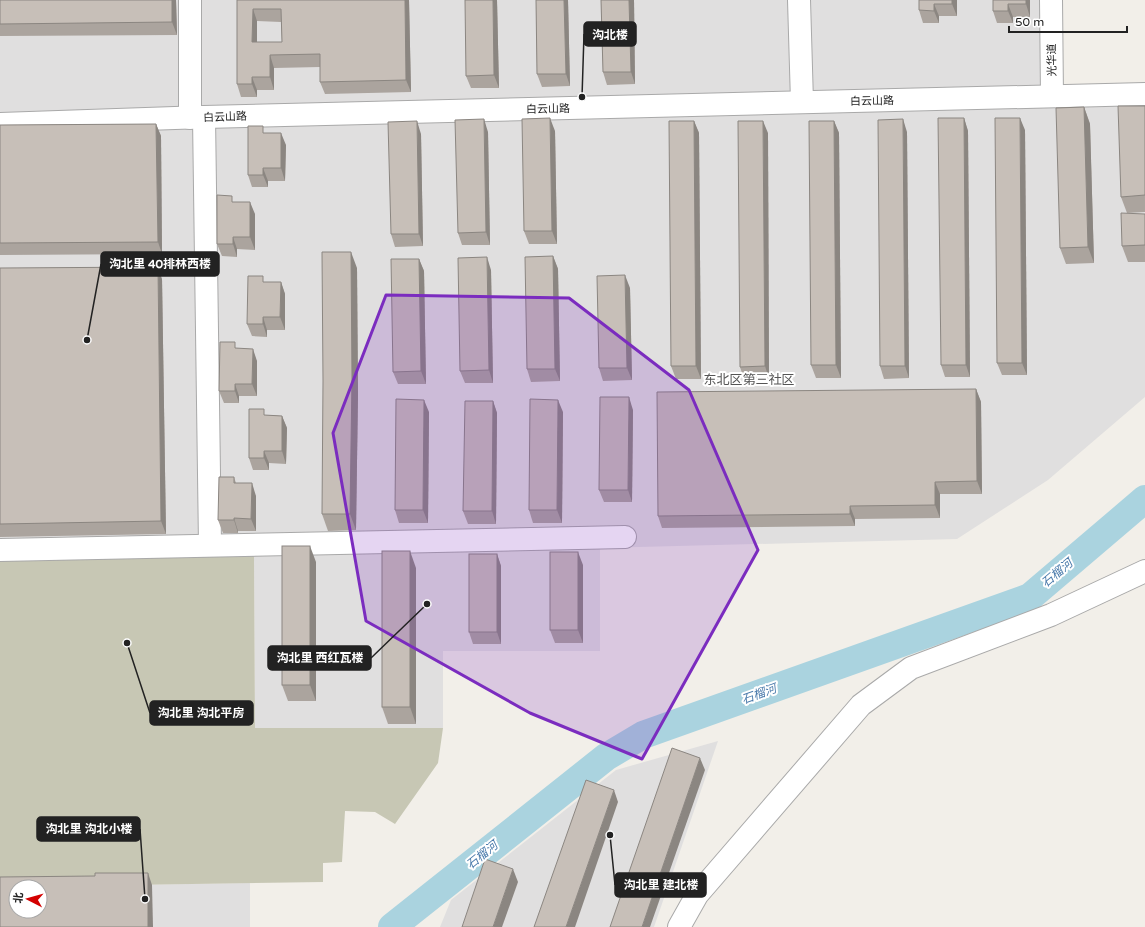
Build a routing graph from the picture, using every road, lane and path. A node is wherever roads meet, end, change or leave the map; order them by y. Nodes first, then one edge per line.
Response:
1 (190, 0) edge
2 (799, 0) edge
3 (1051, 0) edge
4 (1145, 94) edge
5 (1052, 96) junction
6 (802, 102) junction
7 (197, 118) junction
8 (0, 124) edge
9 (625, 537) dead end
10 (210, 545) junction
11 (0, 550) edge
12 (1145, 571) edge
13 (680, 927) edge

1 - 7 street
2 - 6 street
3 - 5 street, 光华道
4 - 5 street, 白云山路
5 - 6 street, 白云山路
6 - 7 street, 白云山路
7 - 8 street, 白云山路
7 - 10 street
9 - 10 street
10 - 11 street
12 - 13 street

